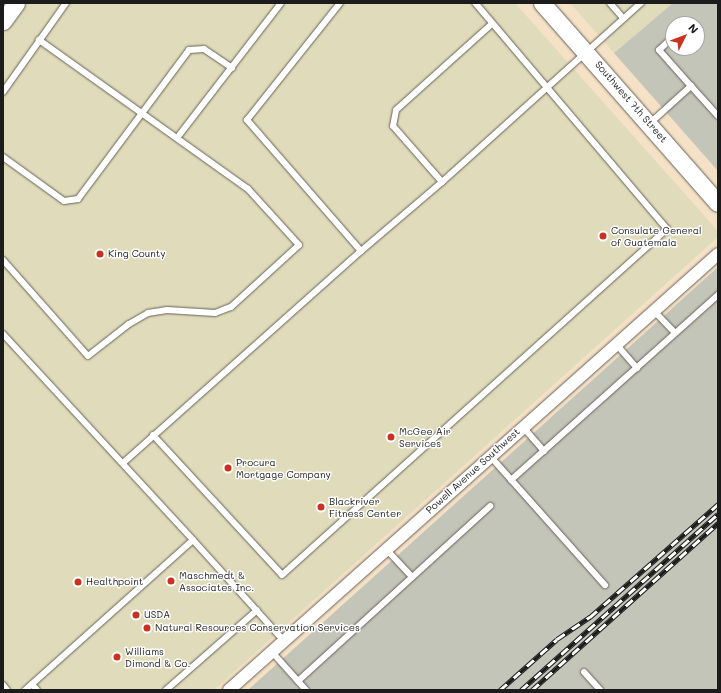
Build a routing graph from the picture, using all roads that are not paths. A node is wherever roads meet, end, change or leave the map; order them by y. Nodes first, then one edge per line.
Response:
1 (16, 3) edge
2 (66, 3) edge
3 (281, 3) edge
4 (340, 3) edge
5 (474, 3) edge
6 (542, 3) edge
7 (610, 3) edge
8 (640, 3) edge
9 (623, 18) junction
10 (3, 21) edge
11 (492, 24) junction
12 (40, 40) junction
13 (665, 44) edge
14 (586, 51) junction
15 (232, 68) junction
16 (691, 86) junction
17 (546, 87) junction
18 (3, 92) edge
19 (142, 113) junction
20 (718, 116) edge
21 (649, 124) junction
22 (177, 138) junction
23 (3, 157) edge
24 (442, 182) junction
25 (718, 203) edge
26 (361, 251) junction
27 (718, 254) edge
28 (3, 260) edge
29 (718, 295) edge
30 (654, 311) junction
31 (675, 333) junction
32 (3, 334) edge
33 (616, 344) junction
34 (637, 368) junction
35 (522, 427) junction
36 (154, 435) junction
37 (544, 451) junction
38 (490, 456) junction
39 (123, 463) junction
40 (511, 480) junction
41 (490, 506) dead end
42 (193, 540) junction
43 (386, 549) junction
44 (412, 577) junction
45 (605, 585) dead end
46 (257, 610) junction
47 (284, 641) junction
48 (272, 652) junction
49 (584, 672) dead end
50 (298, 681) junction
51 (32, 684) junction
52 (3, 685) edge
53 (7, 690) edge
54 (25, 690) edge
55 (37, 690) edge
56 (166, 690) edge
57 (229, 690) edge
58 (306, 690) edge
59 (600, 690) edge

1 - 10 street
2 - 12 lane
3 - 15 lane
4 - 26 lane
5 - 11 lane
6 - 14 street, Southwest 7th Street
7 - 9 lane
8 - 9 lane
9 - 14 lane
11 - 17 lane
11 - 24 lane
12 - 18 lane
12 - 19 lane
13 - 16 lane
14 - 17 lane
14 - 21 street, Southwest 7th Street
15 - 19 lane
15 - 22 lane
16 - 20 lane
16 - 21 lane
17 - 24 lane
17 - 36 lane
19 - 22 lane
19 - 23 lane
21 - 25 street, Southwest 7th Street
22 - 28 lane
24 - 26 lane
26 - 36 lane
27 - 30 street, Powell Avenue Southwest
29 - 31 lane
30 - 31 lane
30 - 33 street, Powell Avenue Southwest
31 - 34 lane
32 - 39 lane
33 - 34 lane
33 - 35 street, Powell Avenue Southwest
34 - 37 lane
35 - 37 lane
35 - 38 street, Powell Avenue Southwest
36 - 39 lane
37 - 40 lane
38 - 40 lane
38 - 43 street, Powell Avenue Southwest
39 - 42 lane
40 - 45 lane
41 - 44 lane
42 - 46 lane
42 - 51 lane
43 - 44 lane
43 - 47 street, Powell Avenue Southwest
44 - 50 lane
46 - 47 lane
46 - 56 lane
47 - 48 street, Powell Avenue Southwest
48 - 50 lane
48 - 57 street, Powell Avenue Southwest
49 - 59 lane
50 - 58 lane
51 - 54 lane
51 - 55 lane
52 - 53 lane

